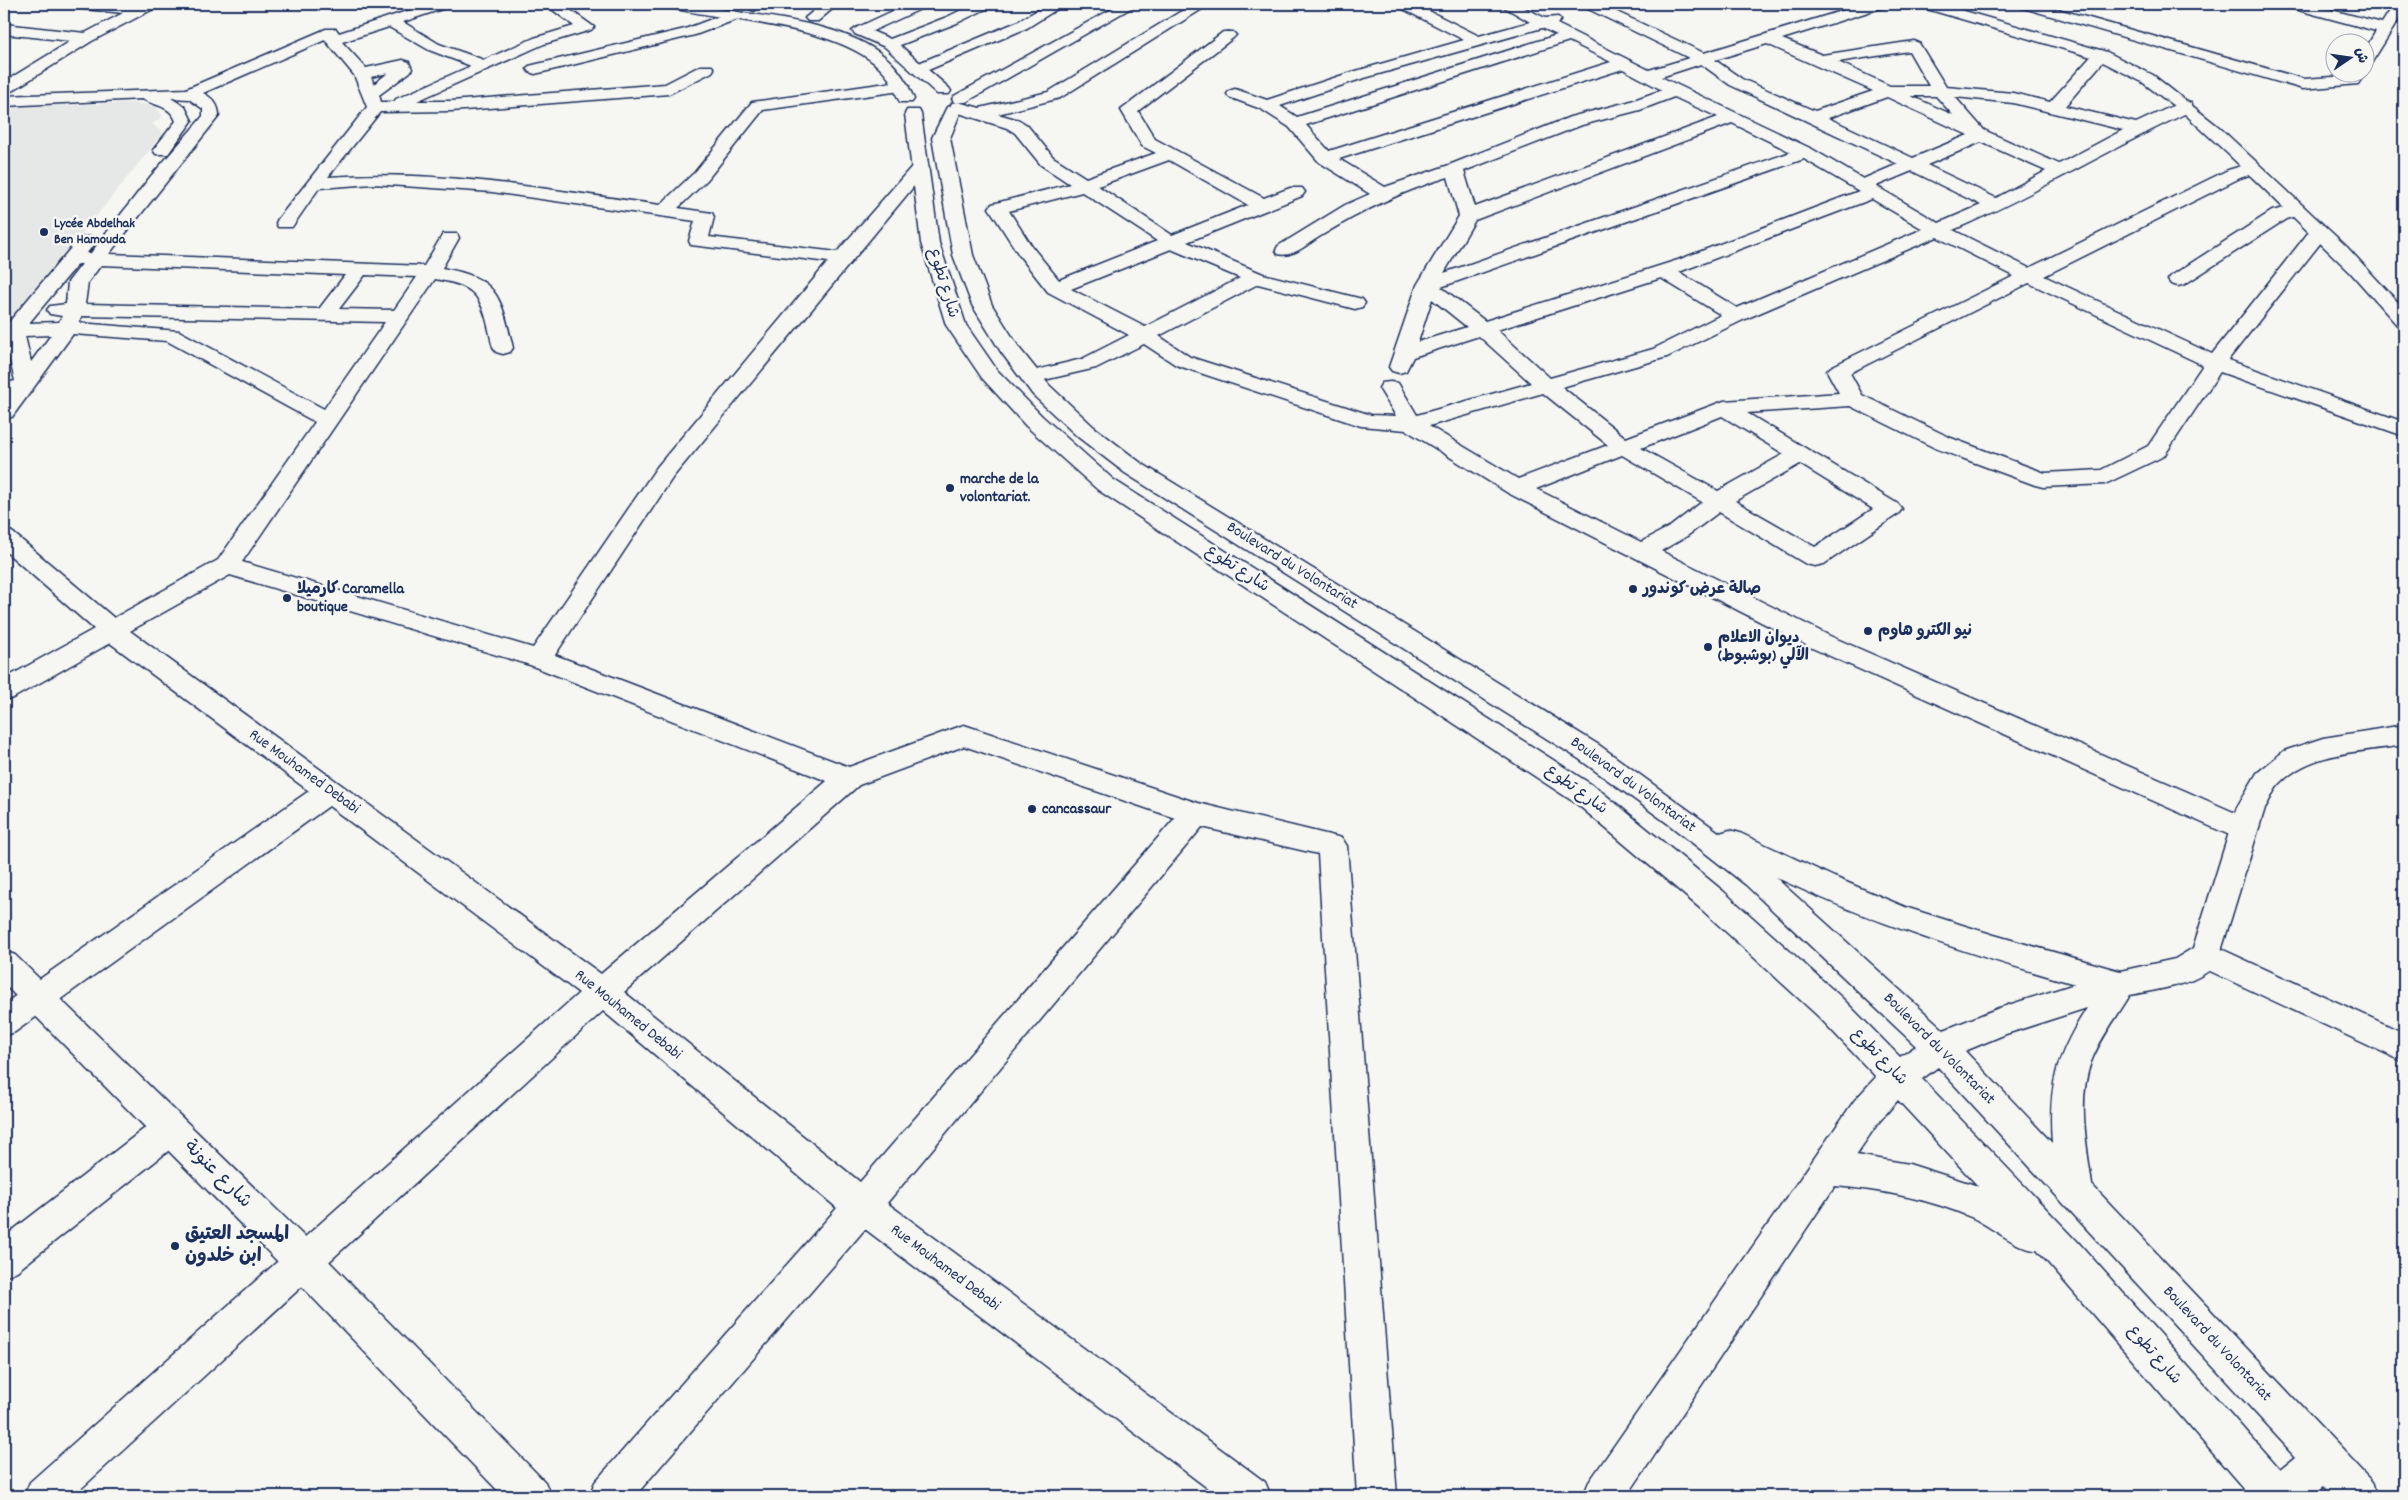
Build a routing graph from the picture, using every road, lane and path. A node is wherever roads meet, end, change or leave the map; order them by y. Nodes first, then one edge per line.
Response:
1 (75, 4) edge
2 (443, 4) edge
3 (552, 4) edge
4 (673, 4) edge
5 (831, 4) edge
6 (920, 4) edge
7 (985, 4) edge
8 (1058, 4) edge
9 (1131, 4) edge
10 (1203, 4) edge
11 (1404, 4) edge
12 (1506, 4) edge
13 (1879, 4) edge
14 (1925, 4) edge
15 (2025, 4) edge
16 (2292, 4) edge
17 (2401, 4) edge
18 (757, 6) edge
19 (146, 7) edge
20 (1590, 9) edge
21 (735, 10) edge
22 (813, 18) junction
23 (390, 21) junction
24 (1544, 22) junction
25 (2384, 28) junction
26 (4, 29) edge
27 (861, 31) junction
28 (1228, 35) dead end
29 (1568, 36) junction
30 (87, 38) junction
31 (1767, 38) junction
32 (332, 40) junction
33 (1477, 42) junction
34 (2376, 42) edge
35 (890, 44) junction
36 (2101, 55) junction
37 (1704, 59) junction
38 (1822, 60) junction
39 (1625, 63) junction
40 (484, 65) junction
41 (920, 68) junction
42 (4, 69) edge
43 (536, 69) dead end
44 (706, 69) dead end
45 (29, 72) junction
46 (362, 74) junction
47 (1647, 76) junction
48 (2352, 82) edge
49 (576, 85) junction
50 (4, 89) edge
51 (1940, 90) junction
52 (1675, 91) junction
53 (1888, 91) junction
54 (190, 93) junction
55 (1235, 94) dead end
56 (143, 95) junction
57 (907, 100) junction
58 (4, 101) edge
59 (953, 102) junction
60 (1266, 105) junction
61 (371, 106) junction
62 (392, 107) junction
63 (2185, 107) junction
64 (2055, 108) junction
65 (981, 113) junction
66 (1733, 117) junction
67 (1814, 117) junction
68 (1295, 123) junction
69 (2138, 129) junction
70 (1980, 136) junction
71 (1806, 153) junction
72 (1170, 154) junction
73 (1325, 158) junction
74 (1912, 164) junction
75 (920, 168) junction
76 (2252, 168) junction
77 (1455, 169) junction
78 (2060, 171) junction
79 (314, 183) junction
80 (1084, 185) junction
81 (1868, 188) junction
82 (1296, 192) dead end
83 (1385, 194) junction
84 (1262, 205) junction
85 (1996, 205) junction
86 (2296, 210) junction
87 (663, 212) junction
88 (1468, 216) junction
89 (285, 223) dead end
90 (1938, 230) junction
91 (2320, 232) junction
92 (450, 238) dead end
93 (1170, 242) junction
94 (1285, 250) dead end
95 (96, 258) junction
96 (842, 258) junction
97 (72, 259) junction
98 (360, 270) junction
99 (1664, 271) junction
100 (430, 272) junction
101 (2030, 276) junction
102 (1256, 278) junction
103 (2178, 280) dead end
104 (1427, 285) junction
105 (1055, 288) junction
106 (1355, 303) dead end
107 (76, 309) junction
108 (28, 312) junction
109 (324, 315) junction
110 (399, 316) junction
111 (1736, 316) junction
112 (2404, 321) edge
113 (67, 328) junction
114 (1483, 329) junction
115 (8, 335) edge
116 (1146, 336) junction
117 (503, 348) dead end
118 (1405, 353) junction
119 (2215, 363) junction
120 (1032, 377) junction
121 (26, 384) junction
122 (1546, 386) junction
123 (1390, 388) junction
124 (4, 393) edge
125 (1853, 399) junction
126 (1724, 408) junction
127 (4, 412) edge
128 (328, 420) junction
129 (1411, 424) junction
130 (1368, 428) junction
131 (2404, 429) edge
132 (1624, 446) junction
133 (1800, 454) junction
134 (1516, 488) junction
135 (1718, 501) junction
136 (4, 537) edge
137 (1641, 552) junction
138 (227, 566) junction
139 (112, 631) junction
140 (539, 659) junction
141 (4, 691) edge
142 (2404, 735) edge
143 (849, 778) junction
144 (330, 791) junction
145 (1196, 814) junction
146 (1677, 815) junction
147 (2244, 829) junction
148 (2206, 955) junction
149 (4, 964) edge
150 (2120, 984) junction
151 (602, 992) junction
152 (37, 998) junction
153 (4, 1022) edge
154 (1940, 1047) junction
155 (2404, 1048) edge
156 (1898, 1077) junction
157 (170, 1129) junction
158 (1827, 1169) junction
159 (2075, 1190) junction
160 (862, 1206) junction
161 (2065, 1254) junction
162 (4, 1259) edge
163 (302, 1261) junction
164 (2324, 1460) junction
165 (44, 1496) edge
166 (531, 1496) edge
167 (609, 1496) edge
168 (1251, 1496) edge
169 (1377, 1496) edge
170 (1603, 1496) edge
171 (2278, 1496) edge
172 (2359, 1496) edge

1 - 19 street
2 - 23 street
3 - 40 street
4 - 21 street
5 - 22 street
6 - 27 street
7 - 35 street
8 - 41 street
9 - 59 street
10 - 65 street
11 - 33 street
12 - 24 street
13 - 31 street
14 - 36 street
15 - 48 street
16 - 25 street
17 - 25 street
18 - 21 street
18 - 22 street
19 - 30 street
20 - 24 street
20 - 37 street
21 - 49 street
21 - 57 street
22 - 27 street
23 - 32 street
23 - 40 street
24 - 29 street
24 - 33 street
25 - 34 street
26 - 30 street
27 - 35 street
28 - 72 street
29 - 39 street
29 - 68 street
30 - 45 street
31 - 37 street
31 - 38 street
32 - 46 street
32 - 54 street
33 - 60 street
35 - 41 street
36 - 63 street
36 - 64 street
37 - 47 street
37 - 67 street
38 - 51 street
38 - 53 street
39 - 47 street
39 - 73 street
40 - 62 street
41 - 59 street
42 - 45 street
43 - 49 street
44 - 49 street
45 - 50 street
46 - 61 street
46 - 61 street
47 - 52 street
49 - 62 street
51 - 53 street
51 - 64 street
51 - 70 street
52 - 66 street
52 - 77 street
53 - 67 street
53 - 70 street
54 - 56 street
54 - 95 street
55 - 60 street
56 - 58 street
56 - 97 street
57 - 59 street
57 - 59 street
57 - 75 street, شارع تطوع
57 - 87 street
59 - 65 street
59 - 120 street, Boulevard du Volontariat
60 - 68 street
61 - 62 street
61 - 79 street
63 - 69 street
63 - 76 street
64 - 69 street
65 - 80 street
66 - 71 street
66 - 88 street
67 - 74 street
68 - 73 street
69 - 78 street
70 - 74 street
70 - 78 street
71 - 81 street
71 - 104 street
72 - 80 street
72 - 84 street
73 - 83 street
74 - 81 street
74 - 85 street
75 - 96 street
75 - 156 street, شارع تطوع
76 - 86 street
76 - 101 street
77 - 83 street
77 - 88 street
78 - 85 street
79 - 87 street
79 - 89 street
80 - 93 street
80 - 105 street
81 - 90 street
81 - 99 street
82 - 84 street
83 - 94 street
84 - 93 street
85 - 90 street
86 - 91 street
86 - 103 street
87 - 96 street
88 - 104 street
90 - 101 street
90 - 111 street
91 - 112 street
91 - 119 street
92 - 100 street
93 - 102 street
93 - 105 street
95 - 97 street
95 - 98 street
95 - 107 street
96 - 140 street
97 - 108 street
98 - 100 street
98 - 109 street
99 - 111 street
99 - 114 street
100 - 110 street
100 - 117 street
101 - 119 street
101 - 125 street
102 - 106 street
102 - 116 street
104 - 114 street
104 - 118 street
105 - 116 street
107 - 108 street
107 - 109 street
107 - 113 street
108 - 115 street
109 - 110 street
110 - 128 street
111 - 122 street
113 - 115 street
113 - 121 street
113 - 128 street
114 - 118 street
114 - 122 street
115 - 121 street
116 - 120 street
116 - 130 street
118 - 123 street
119 - 125 street
119 - 131 street
120 - 146 street, Boulevard du Volontariat
121 - 124 street
121 - 127 street
122 - 129 street
122 - 132 street
123 - 129 street
123 - 130 street
125 - 126 street
126 - 132 street
126 - 133 street
128 - 138 street
129 - 130 street
129 - 134 street
132 - 134 street
132 - 135 street
133 - 135 street
133 - 135 street
134 - 137 street
135 - 137 street
136 - 139 street, Rue Mouhamed Debabi
137 - 147 street
138 - 139 street
138 - 140 street
139 - 141 street
139 - 144 street, Rue Mouhamed Debabi
140 - 143 street
142 - 147 street
143 - 145 street
143 - 151 street
144 - 151 street, Rue Mouhamed Debabi
144 - 152 street
145 - 160 street
145 - 169 street
146 - 150 street
146 - 154 street, Boulevard du Volontariat
147 - 148 street
148 - 150 street
148 - 155 street
149 - 152 street, شارع عنونة
150 - 154 street
150 - 159 street
151 - 160 street, Rue Mouhamed Debabi
151 - 163 street
152 - 153 street
152 - 157 street, شارع عنونة
154 - 156 street
154 - 159 street, Boulevard du Volontariat
156 - 158 street
156 - 161 street, شارع تطوع
157 - 162 street
157 - 163 street, شارع عنونة
158 - 161 street
158 - 170 street
159 - 164 street, Boulevard du Volontariat
160 - 167 street
160 - 168 street, Rue Mouhamed Debabi
161 - 171 street, شارع تطوع
163 - 165 street
163 - 166 street, شارع عنونة
164 - 171 street
164 - 172 street, Boulevard du Volontariat

